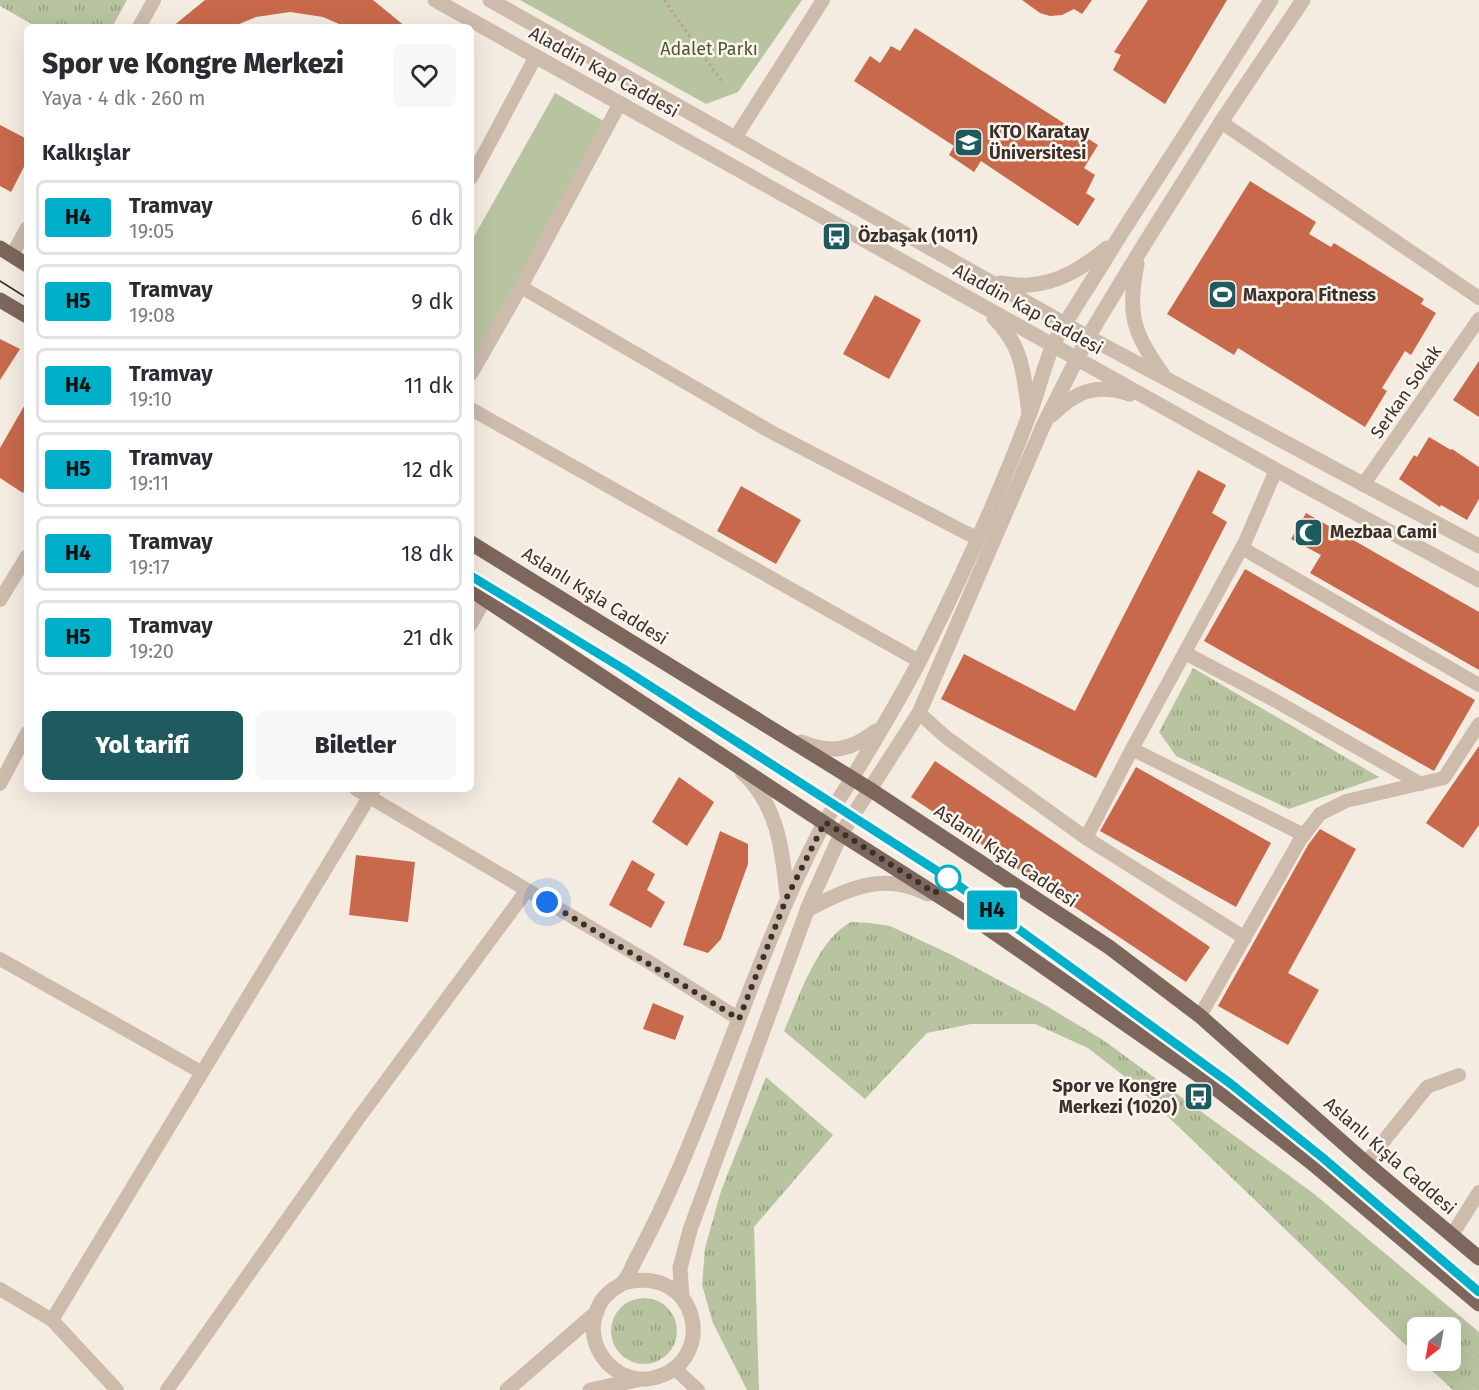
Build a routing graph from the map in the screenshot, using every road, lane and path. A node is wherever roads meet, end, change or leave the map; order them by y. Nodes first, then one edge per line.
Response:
1 (154, 0) edge
2 (435, 0) edge
3 (490, 0) edge
4 (664, 0) edge
5 (823, 0) edge
6 (1271, 0) edge
7 (1303, 0) edge
8 (141, 24) edge
9 (536, 56) junction
10 (722, 82) dead end
11 (620, 103) junction
12 (1221, 122) junction
13 (735, 138) junction
14 (474, 172) edge
15 (24, 231) edge
16 (1118, 239) junction
17 (1140, 251) junction
18 (6, 252) edge
19 (24, 263) edge
20 (994, 282) junction
21 (521, 287) junction
22 (1479, 298) edge
23 (0, 300) edge
24 (980, 305) junction
25 (24, 314) edge
26 (1479, 319) edge
27 (1065, 323) junction
28 (1088, 337) junction
29 (1053, 345) junction
30 (1077, 359) junction
31 (474, 369) edge
32 (1165, 378) junction
33 (1153, 401) junction
34 (474, 412) edge
35 (1029, 416) junction
36 (1044, 424) junction
37 (1276, 470) junction
38 (1363, 485) junction
39 (978, 539) junction
40 (474, 545) edge
41 (1479, 546) edge
42 (1242, 548) junction
43 (24, 561) edge
44 (1479, 580) edge
45 (474, 592) edge
46 (485, 599) junction
47 (0, 600) edge
48 (474, 619) edge
49 (1185, 653) junction
50 (919, 661) junction
51 (1479, 685) edge
52 (919, 713) junction
53 (1479, 724) edge
54 (883, 726) junction
55 (784, 735) junction
56 (24, 739) edge
57 (1132, 749) junction
58 (729, 760) junction
59 (852, 778) junction
60 (0, 784) edge
61 (1421, 784) junction
62 (871, 790) junction
63 (371, 792) edge
64 (825, 822) junction
65 (841, 834) junction
66 (1304, 834) junction
67 (1086, 838) junction
68 (527, 890) junction
69 (787, 897) junction
70 (807, 910) junction
71 (972, 917) junction
72 (1245, 938) junction
73 (0, 959) edge
74 (1200, 1016) junction
75 (739, 1019) junction
76 (201, 1072) junction
77 (1459, 1074) dead end
78 (1366, 1164) junction
79 (1479, 1192) edge
80 (1452, 1235) junction
81 (1479, 1258) edge
82 (623, 1283) junction
83 (0, 1289) edge
84 (682, 1297) junction
85 (1479, 1304) edge
86 (597, 1312) junction
87 (52, 1320) junction
88 (674, 1368) junction
89 (638, 1379) junction
90 (117, 1390) edge
91 (167, 1390) edge
92 (507, 1390) edge
93 (590, 1390) edge
94 (698, 1390) edge

1 - 8 street
2 - 9 street, Aladdin Kap Caddesi
3 - 13 street, Aladdin Kap Caddesi
4 - 10 path
5 - 13 street
6 - 16 street
7 - 12 street
9 - 11 street, Aladdin Kap Caddesi
9 - 14 street
11 - 21 street
11 - 24 street, Aladdin Kap Caddesi
12 - 17 street
12 - 22 street
13 - 20 street, Aladdin Kap Caddesi
15 - 18 street
16 - 20 street
16 - 27 street
17 - 28 street
17 - 32 street
18 - 19 main road
20 - 27 street, Aladdin Kap Caddesi
21 - 31 street
21 - 39 street
23 - 25 main road
24 - 29 street, Aladdin Kap Caddesi
24 - 35 street
26 - 38 street, Serkan Sokak
27 - 28 street, Aladdin Kap Caddesi
27 - 29 street
28 - 30 street
28 - 32 street, Aladdin Kap Caddesi
29 - 30 street, Aladdin Kap Caddesi
29 - 35 street
30 - 33 street, Aladdin Kap Caddesi
30 - 36 street
32 - 38 street, Aladdin Kap Caddesi
33 - 36 street
33 - 37 street, Aladdin Kap Caddesi
34 - 50 street
35 - 39 street
36 - 52 street
37 - 42 street
37 - 44 street, Aladdin Kap Caddesi
38 - 41 street, Aladdin Kap Caddesi
39 - 50 street
40 - 55 main road, Aslanlı Kışla Caddesi
42 - 49 street
42 - 51 street
43 - 47 street
45 - 46 main road
46 - 48 street
46 - 58 main road
49 - 57 street
49 - 61 street
50 - 54 street
52 - 62 street
52 - 67 street
53 - 61 street
54 - 55 street
54 - 59 street
55 - 59 main road, Aslanlı Kışla Caddesi
56 - 60 street
57 - 66 street
57 - 67 street
58 - 64 main road
58 - 69 street
59 - 62 main road, Aslanlı Kışla Caddesi
59 - 64 street
61 - 66 street
62 - 65 street
62 - 74 main road, Aslanlı Kışla Caddesi
63 - 68 street
63 - 76 street
64 - 65 main road
64 - 69 street
65 - 70 street
65 - 71 main road
66 - 72 street
67 - 72 street
68 - 75 street
68 - 91 street
69 - 75 street
70 - 71 street
70 - 84 street
71 - 85 main road
72 - 74 street
73 - 76 street
74 - 78 main road, Aslanlı Kışla Caddesi
75 - 82 street
76 - 87 street
77 - 78 street
78 - 80 main road, Aslanlı Kışla Caddesi
79 - 80 street
80 - 81 main road, Aslanlı Kışla Caddesi
82 - 84 street
82 - 86 street
83 - 87 street
84 - 88 street
86 - 89 street
86 - 92 street
87 - 90 street
88 - 89 street
88 - 94 street
89 - 93 street

